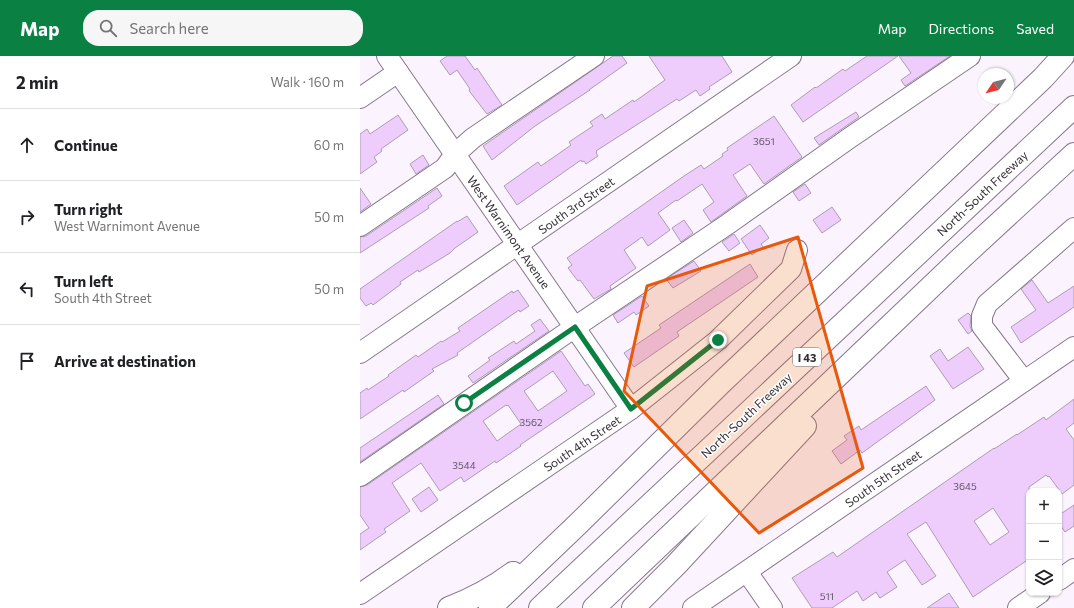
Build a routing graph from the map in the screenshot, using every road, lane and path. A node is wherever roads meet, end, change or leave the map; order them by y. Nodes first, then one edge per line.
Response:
1 (791, 56) edge
2 (970, 56) edge
3 (1063, 56) edge
4 (1074, 57) edge
5 (583, 59) edge
6 (766, 63) edge
7 (392, 64) edge
8 (1043, 78) junction
9 (360, 98) edge
10 (1074, 107) edge
11 (455, 154) junction
12 (1074, 154) edge
13 (360, 226) edge
14 (1074, 228) edge
15 (518, 245) junction
16 (797, 250) dead end
17 (958, 261) junction
18 (575, 327) junction
19 (1074, 348) edge
20 (360, 354) edge
21 (1024, 381) junction
22 (631, 409) junction
23 (360, 476) edge
24 (578, 524) junction
25 (1074, 569) edge
26 (747, 572) junction
27 (1062, 578) edge
28 (360, 594) edge
29 (1036, 596) edge
30 (450, 608) edge
31 (490, 608) edge
32 (540, 608) edge
33 (594, 608) edge
34 (633, 608) edge
35 (693, 608) edge
36 (772, 608) edge
37 (1018, 608) edge

1 - 6 street, South 3rd Street
2 - 18 street
3 - 8 highway
4 - 8 highway
5 - 11 street
6 - 15 street, South 3rd Street
7 - 9 street
7 - 11 street, West Warnimont Avenue
8 - 24 highway
10 - 32 highway, North-South Freeway / I 43
11 - 13 street
11 - 15 street, West Warnimont Avenue
12 - 17 highway
14 - 21 street
15 - 18 street, West Warnimont Avenue
15 - 20 street, South 3rd Street
16 - 22 street, South 4th Street
17 - 33 highway
17 - 34 highway
18 - 22 street, West Warnimont Avenue
18 - 23 street
19 - 21 street, South 5th Street
21 - 26 street, South 5th Street
22 - 28 street, South 4th Street
24 - 30 highway
24 - 31 highway
25 - 27 street
26 - 35 street, South 5th Street
26 - 36 street
29 - 37 street

